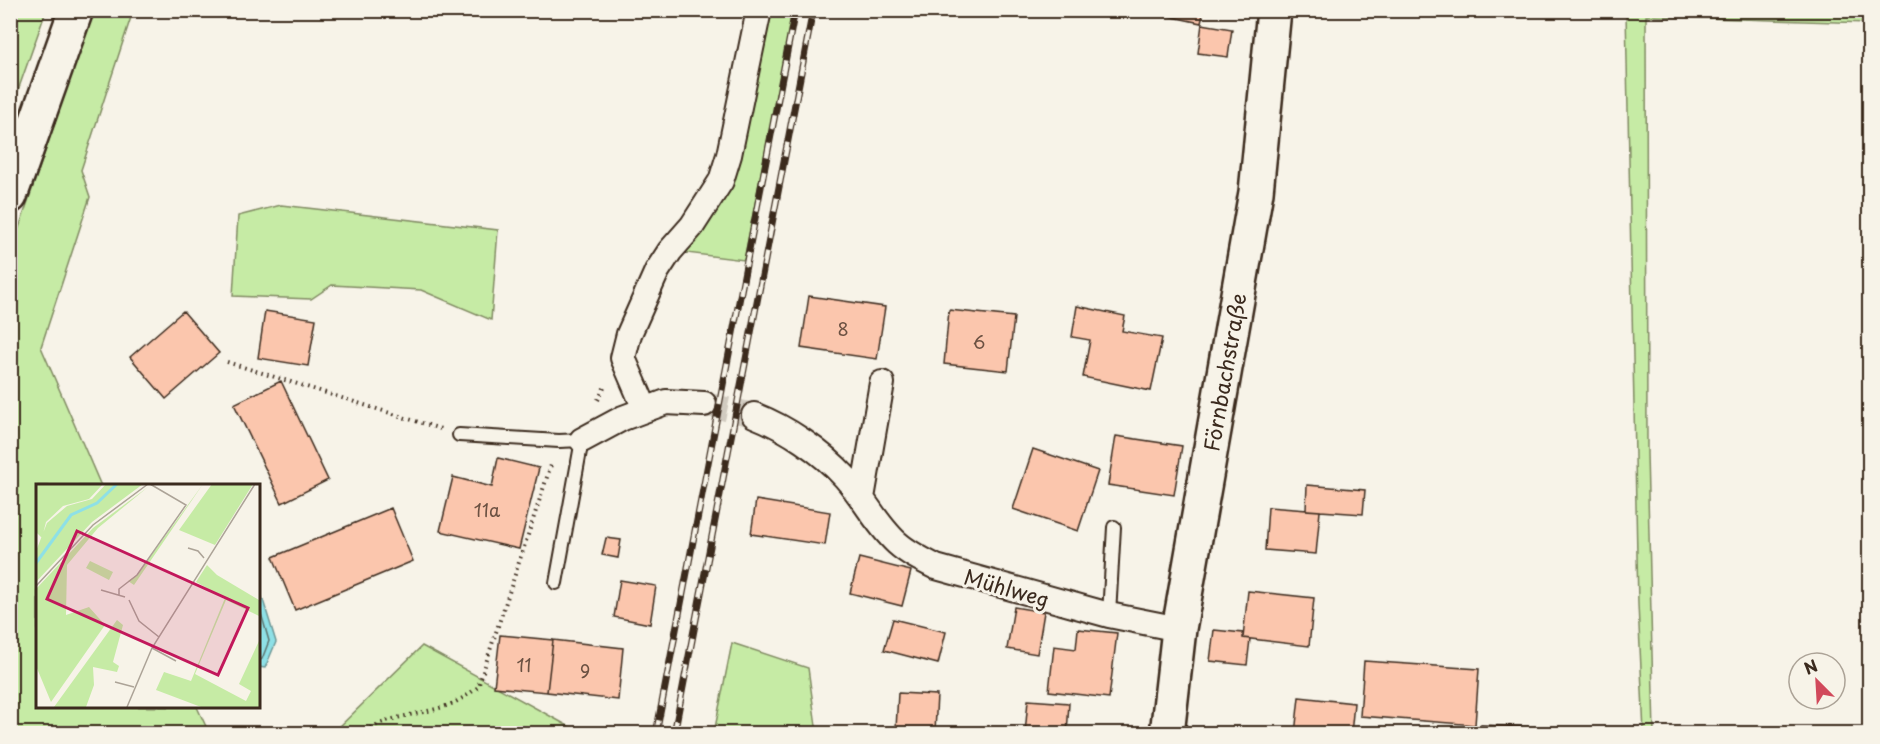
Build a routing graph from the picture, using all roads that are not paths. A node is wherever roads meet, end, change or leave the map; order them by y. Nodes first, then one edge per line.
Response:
1 (76, 10) edge
2 (759, 10) edge
3 (1274, 10) edge
4 (10, 196) edge
5 (882, 384) dead end
6 (704, 404) tunnel mouth
7 (645, 409) junction
8 (754, 415) tunnel mouth
9 (459, 435) road end
10 (571, 441) junction
11 (862, 498) junction
12 (1114, 527) dead end
13 (556, 583) dead end
14 (1109, 615) junction
15 (1179, 629) junction
16 (1167, 734) edge

1 - 4 street
2 - 7 street
3 - 15 street, Förnbachstraße
5 - 11 street
6 - 7 street
7 - 10 street
8 - 11 street, Mühlweg
9 - 10 lane
10 - 13 lane
11 - 14 street, Mühlweg
12 - 14 lane
14 - 15 street, Mühlweg
15 - 16 street, Förnbachstraße

